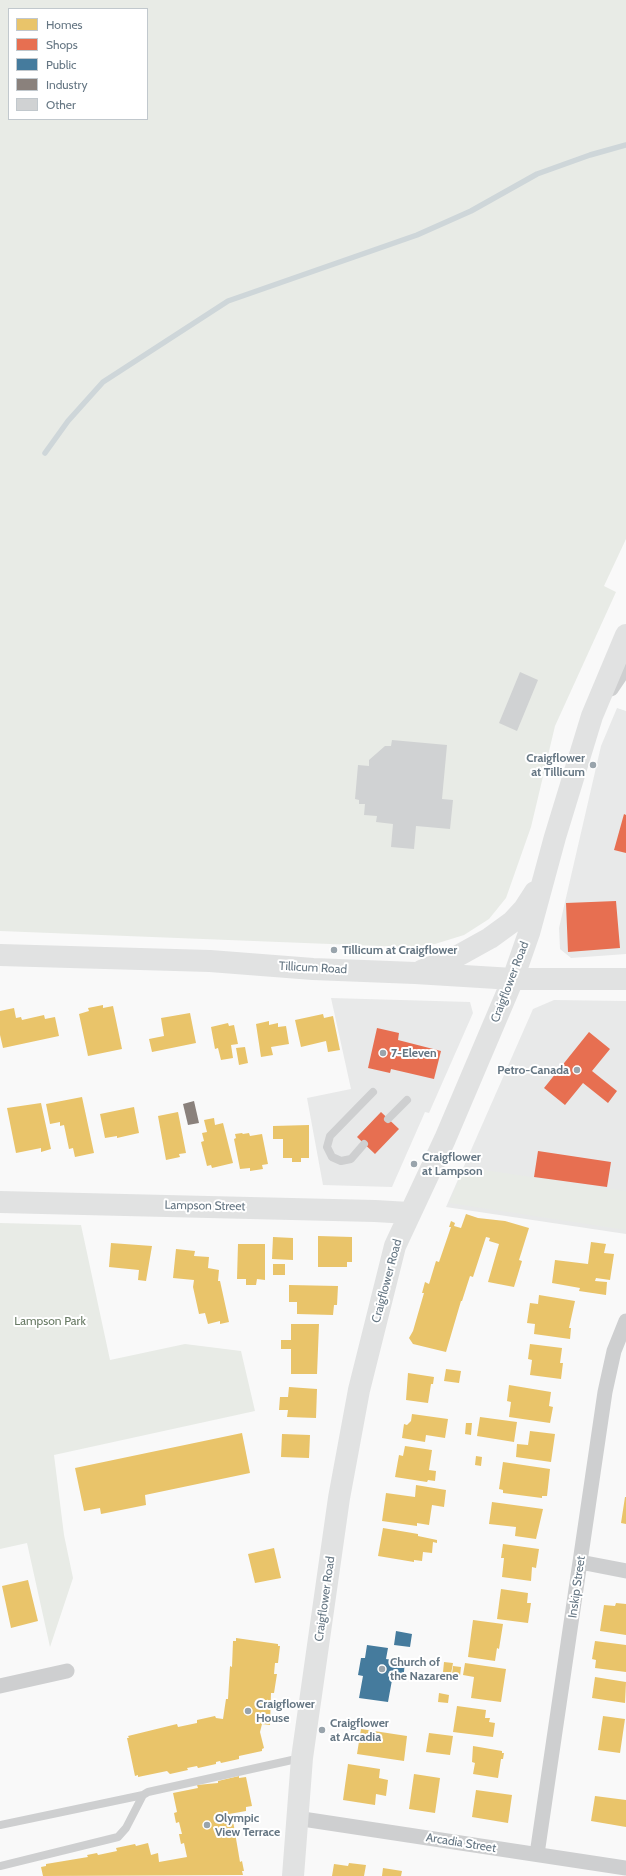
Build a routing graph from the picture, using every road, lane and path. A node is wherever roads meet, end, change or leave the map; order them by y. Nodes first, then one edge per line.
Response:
1 (626, 635) edge
2 (626, 667) edge
3 (592, 716) junction
4 (551, 854) junction
5 (0, 955) edge
6 (417, 973) junction
7 (513, 979) junction
8 (626, 979) edge
9 (373, 1092) dead end
10 (407, 1100) dead end
11 (388, 1119) dead end
12 (364, 1144) dead end
13 (0, 1202) edge
14 (409, 1213) junction
15 (626, 1321) edge
16 (580, 1562) junction
17 (626, 1570) edge
18 (67, 1671) dead end
19 (0, 1686) edge
20 (302, 1758) junction
21 (143, 1795) junction
22 (296, 1818) junction
23 (0, 1825) edge
24 (537, 1854) junction
25 (0, 1866) edge
26 (626, 1868) edge
27 (293, 1876) edge

1 - 3 main road, Craigflower Road
2 - 3 street, Craigflower Road
3 - 4 main road, Craigflower Road
4 - 6 main road
4 - 7 main road, Craigflower Road
5 - 6 main road, Tillicum Road
6 - 7 main road, Tillicum Road
7 - 8 main road, Tillicum Road
7 - 14 main road, Craigflower Road
9 - 12 lane
10 - 11 lane
13 - 14 main road, Lampson Street
14 - 20 main road, Craigflower Road
15 - 16 street, Inskip Street
16 - 17 street
16 - 24 street, Inskip Street
18 - 19 street
20 - 21 lane
20 - 22 main road, Craigflower Road
21 - 23 lane
21 - 25 lane
22 - 24 street, Arcadia Street
22 - 27 main road, Craigflower Road
24 - 26 street, Arcadia Street

